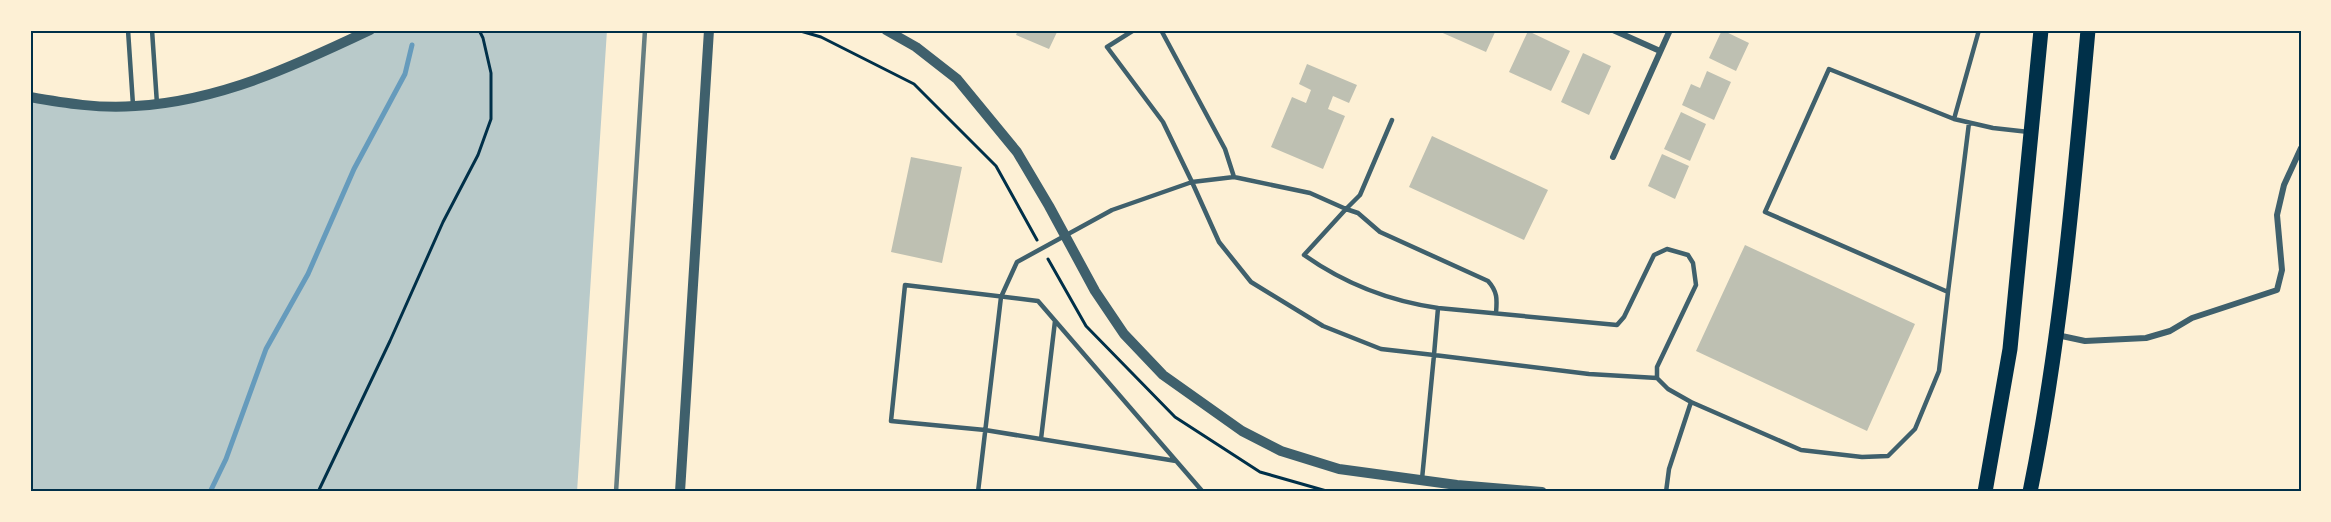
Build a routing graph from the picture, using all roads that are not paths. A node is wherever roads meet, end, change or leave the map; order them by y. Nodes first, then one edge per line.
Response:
1 (128, 30) edge
2 (152, 30) edge
3 (370, 30) edge
4 (709, 30) edge
5 (886, 30) edge
6 (1134, 30) edge
7 (1161, 30) edge
8 (1612, 30) edge
9 (1670, 30) edge
10 (1979, 30) edge
11 (2042, 30) edge
12 (2088, 30) edge
13 (1660, 51) junction
14 (30, 97) edge
15 (157, 104) junction
16 (134, 106) junction
17 (1954, 119) junction
18 (1392, 120) dead end
19 (1969, 123) junction
20 (2032, 132) junction
21 (2301, 148) edge
22 (1613, 157) dead end
23 (1234, 177) junction
24 (1191, 182) junction
25 (1346, 209) junction
26 (1065, 235) junction
27 (1948, 292) junction
28 (1001, 297) junction
29 (1438, 308) junction
30 (1496, 313) junction
31 (1055, 321) junction
32 (2056, 335) junction
33 (1434, 355) junction
34 (1656, 378) junction
35 (1691, 402) junction
36 (985, 430) junction
37 (1041, 439) junction
38 (1176, 461) junction
39 (1422, 481) junction
40 (680, 492) edge
41 (978, 492) edge
42 (1203, 492) edge
43 (1542, 492) edge
44 (1666, 492) edge
45 (1985, 492) edge
46 (2030, 492) edge

1 - 16 lane
2 - 15 lane
3 - 15 street
4 - 40 street
5 - 26 street
6 - 24 lane
7 - 23 lane
8 - 13 street
9 - 13 street
10 - 17 lane
11 - 20 main road
12 - 32 main road
13 - 22 street
14 - 16 street
15 - 16 street
17 - 19 lane
17 - 27 lane
18 - 25 lane
19 - 20 lane
19 - 27 lane
20 - 45 main road
21 - 32 street
23 - 24 lane
23 - 25 lane
24 - 26 lane
24 - 33 lane
25 - 29 lane
25 - 30 lane
26 - 28 lane
26 - 39 street
27 - 35 lane
28 - 31 lane
28 - 36 lane
28 - 36 lane
29 - 30 lane
29 - 33 lane
30 - 34 lane
31 - 37 lane
31 - 38 lane
32 - 46 main road
33 - 34 lane
33 - 39 lane
34 - 35 lane
35 - 44 lane
36 - 37 lane
36 - 41 lane
37 - 38 lane
38 - 42 lane
39 - 43 street

